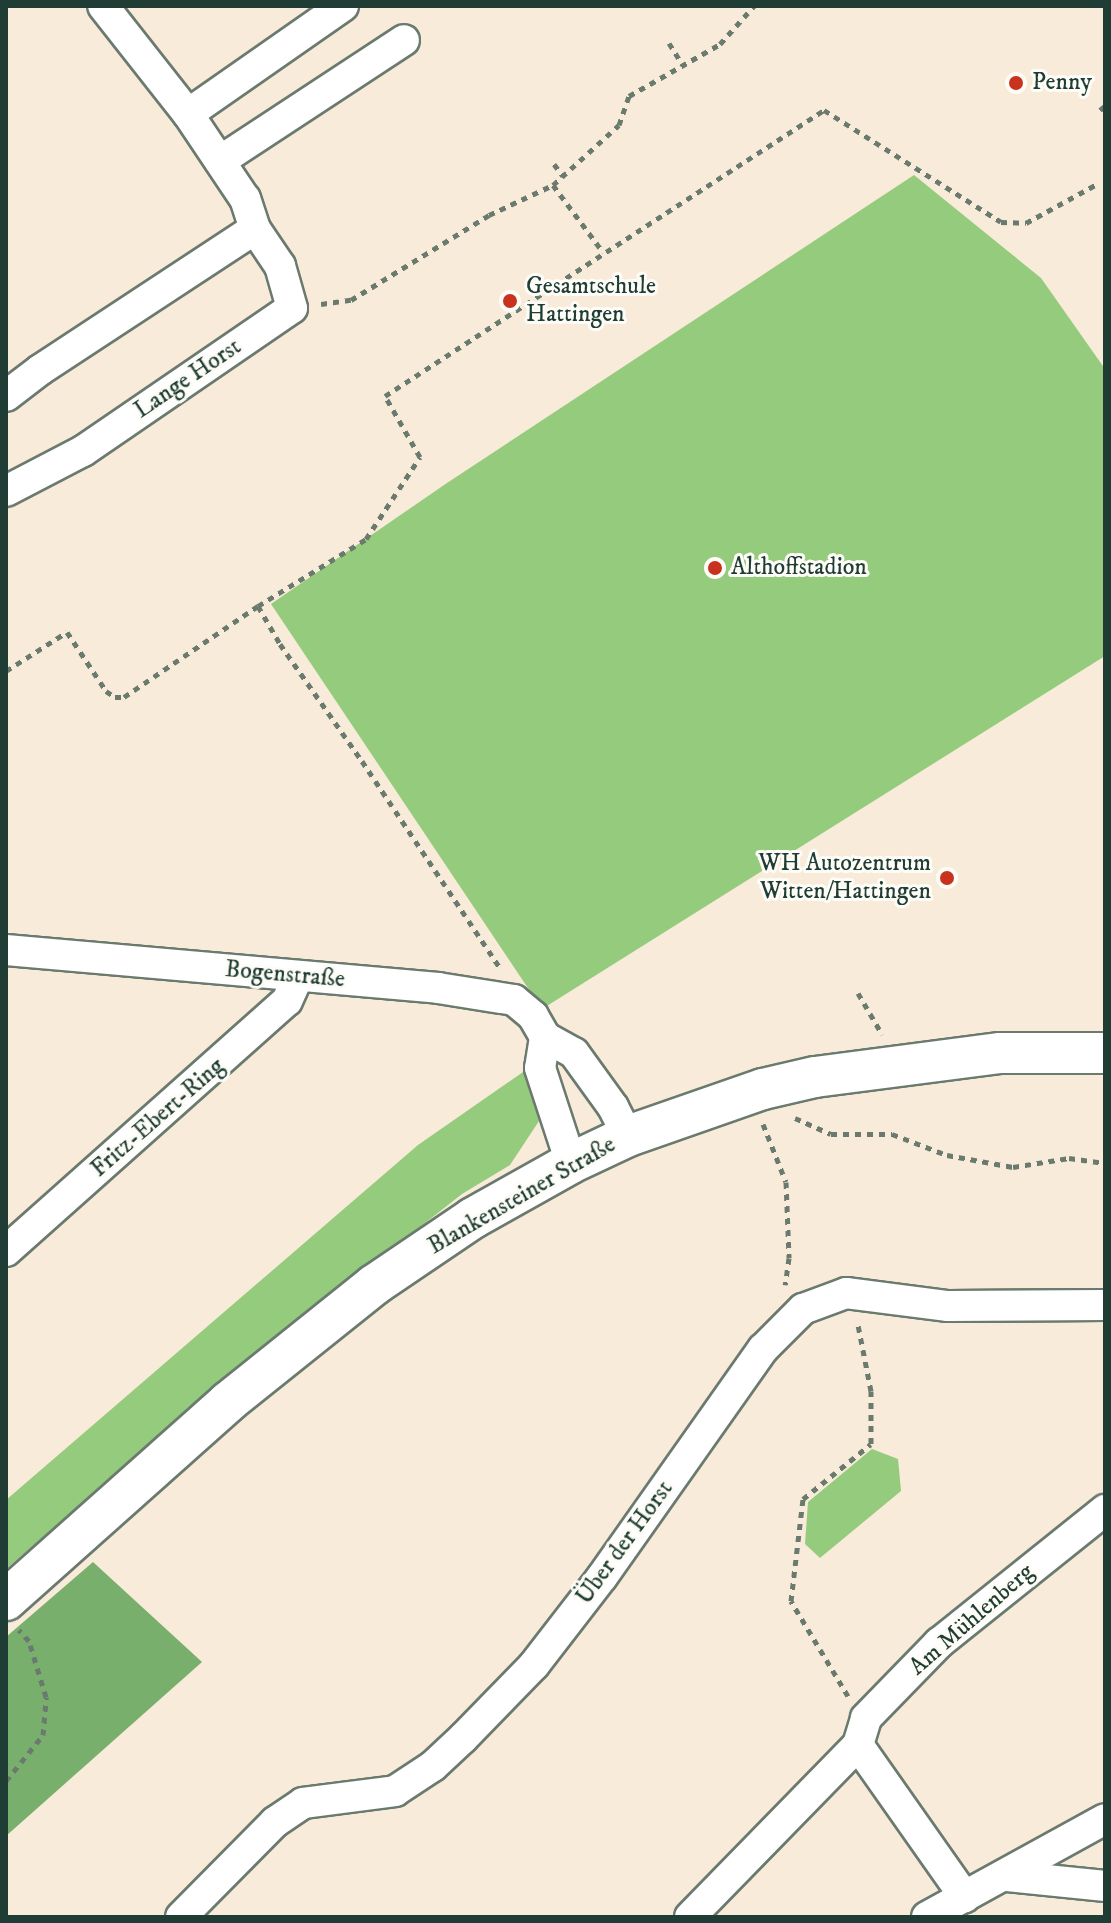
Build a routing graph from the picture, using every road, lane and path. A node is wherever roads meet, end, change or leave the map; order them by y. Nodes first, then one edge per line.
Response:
1 (103, 6) edge
2 (343, 6) edge
3 (754, 6) edge
4 (404, 40) dead end
5 (669, 43) dead end
6 (683, 65) junction
7 (188, 114) junction
8 (220, 161) junction
9 (554, 164) dead end
10 (563, 176) junction
11 (553, 185) junction
12 (1095, 185) dead end
13 (255, 229) junction
14 (603, 252) junction
15 (292, 308) junction
16 (6, 396) edge
17 (6, 491) edge
18 (258, 606) junction
19 (6, 671) edge
20 (6, 950) edge
21 (298, 976) junction
22 (858, 993) dead end
23 (500, 997) junction
24 (882, 1034) dead end
25 (545, 1037) junction
26 (1105, 1053) edge
27 (756, 1091) junction
28 (628, 1136) junction
29 (571, 1163) junction
30 (1105, 1163) edge
31 (6, 1251) edge
32 (867, 1293) junction
33 (1105, 1305) edge
34 (780, 1330) junction
35 (1105, 1510) edge
36 (10, 1611) edge
37 (862, 1732) junction
38 (6, 1781) edge
39 (1105, 1819) edge
40 (1007, 1876) junction
41 (1105, 1886) edge
42 (965, 1897) junction
43 (181, 1917) edge
44 (690, 1917) edge
45 (927, 1917) edge

1 - 7 street
2 - 7 street
3 - 6 path
4 - 8 street
5 - 6 path
6 - 10 path
7 - 8 street
8 - 13 street
9 - 10 path
10 - 11 path
11 - 14 path
11 - 15 path
12 - 14 path
13 - 15 street
13 - 16 street
14 - 18 path
15 - 17 street, Lange Horst
18 - 19 path
18 - 23 path
20 - 21 street, Bogenstraße
21 - 23 street, Bogenstraße
21 - 31 street, Fritz-Ebert-Ring
22 - 24 path
23 - 25 street, Bogenstraße
25 - 28 street, Bogenstraße
25 - 29 street
26 - 27 main road, Blankensteiner Straße
27 - 28 main road, Blankensteiner Straße
27 - 30 path
27 - 34 path
28 - 29 main road, Blankensteiner Straße
29 - 36 main road, Blankensteiner Straße
32 - 33 street, Über der Horst
32 - 34 street, Über der Horst
32 - 37 path
34 - 43 street, Über der Horst
35 - 37 street, Am Mühlenberg
36 - 38 path
37 - 42 street
37 - 44 street, Am Mühlenberg
39 - 40 street
40 - 41 street
40 - 42 street
42 - 45 street

